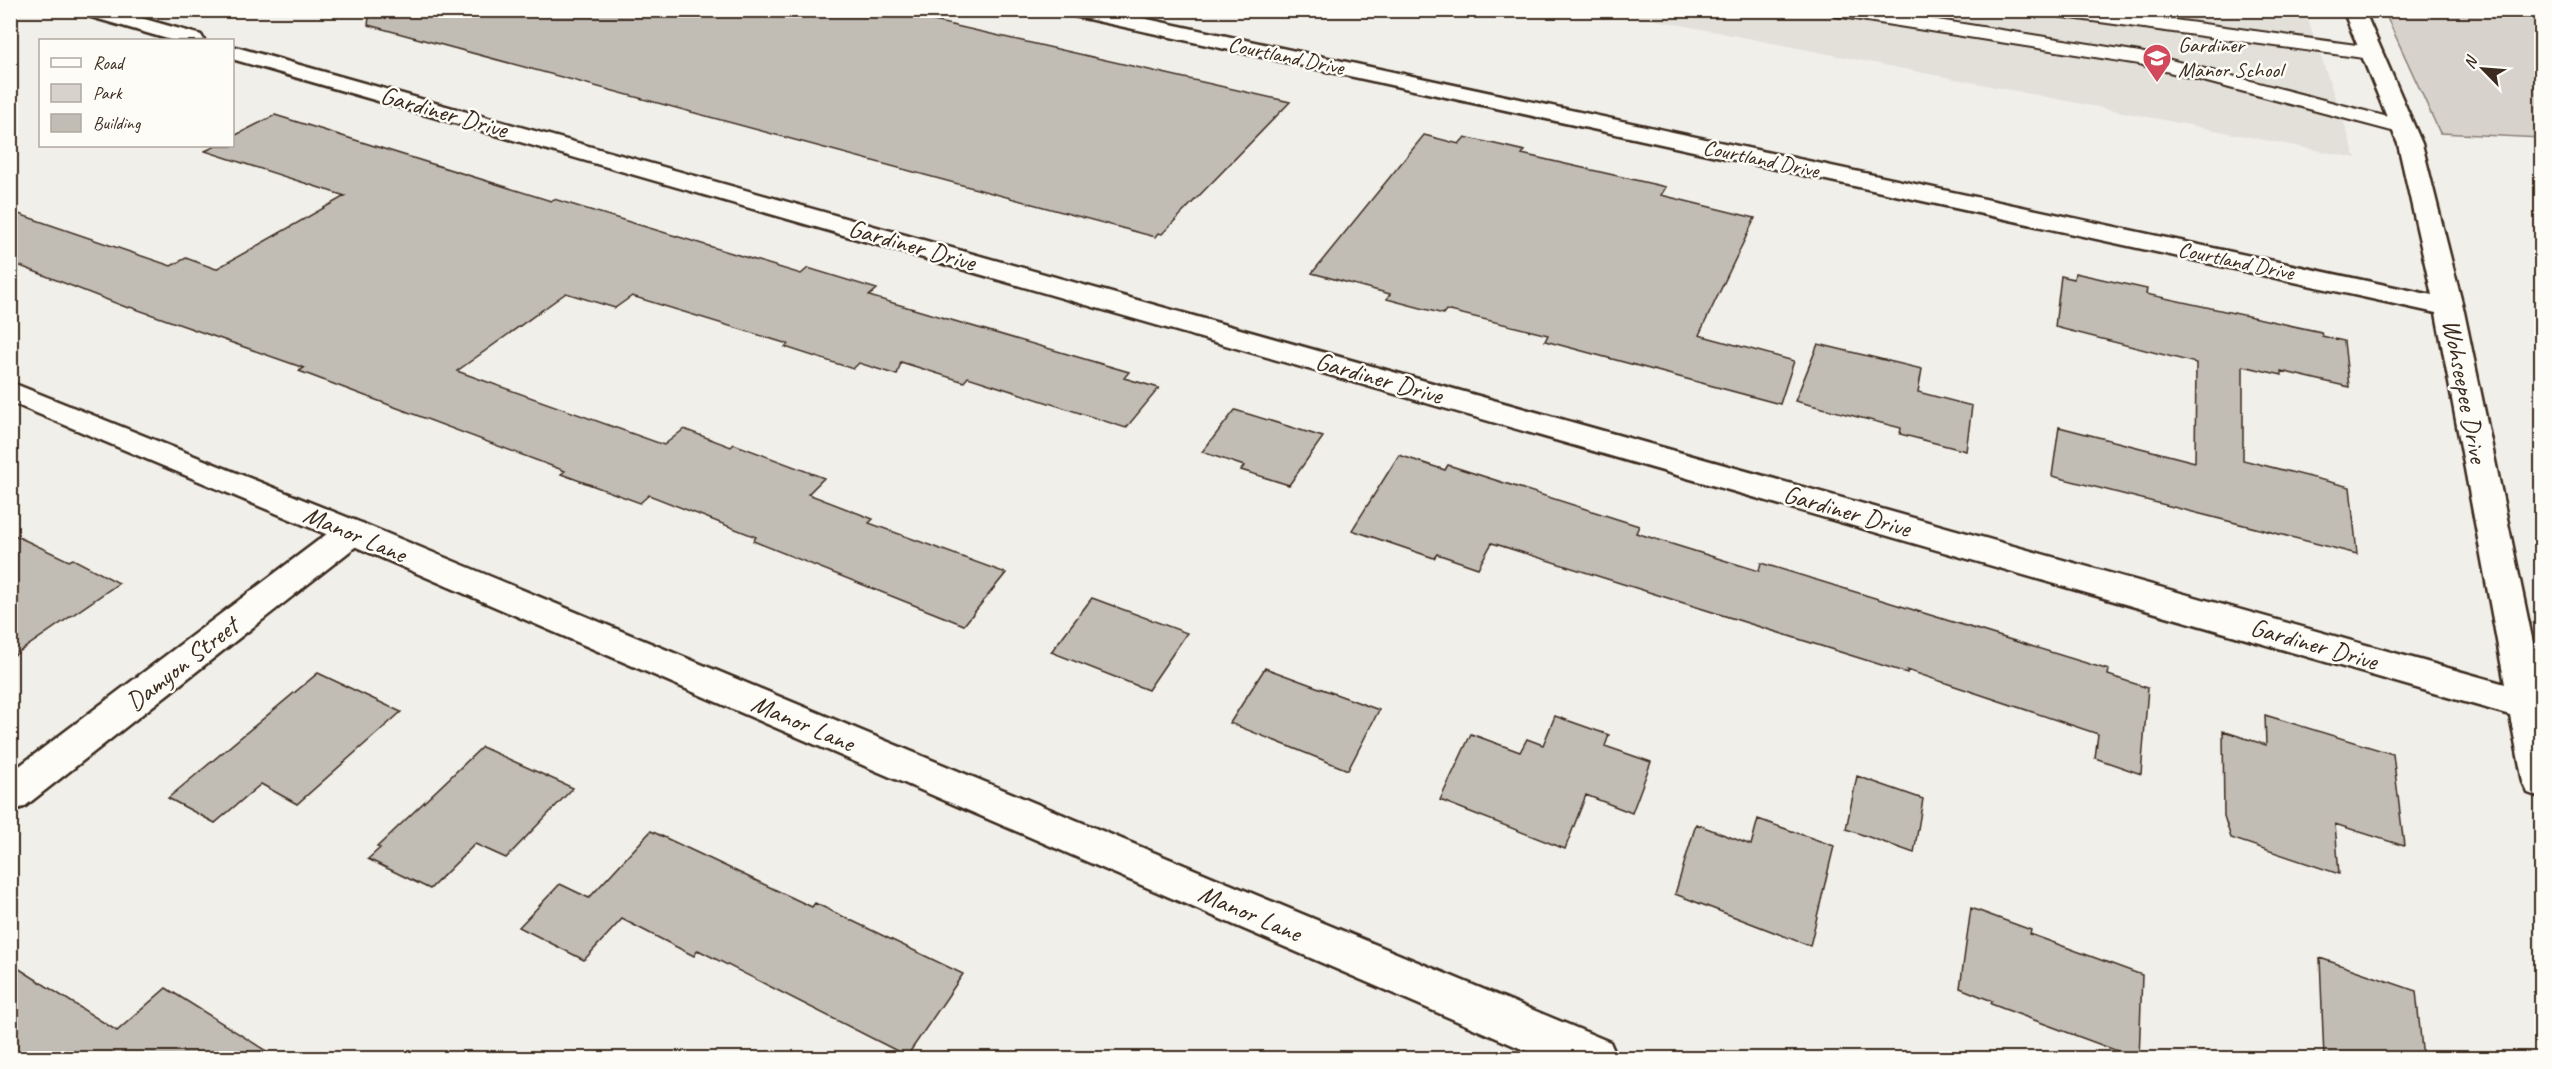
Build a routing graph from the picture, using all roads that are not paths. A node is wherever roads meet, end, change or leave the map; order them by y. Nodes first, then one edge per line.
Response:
1 (88, 10) edge
2 (1074, 10) edge
3 (1835, 10) edge
4 (2056, 10) edge
5 (2103, 10) edge
6 (2353, 10) edge
7 (2142, 23) junction
8 (190, 39) edge
9 (234, 53) edge
10 (2371, 53) junction
11 (2140, 58) junction
12 (2403, 128) junction
13 (2449, 307) junction
14 (10, 391) edge
15 (352, 532) junction
16 (2534, 707) edge
17 (2540, 765) edge
18 (10, 795) edge
19 (1594, 1059) edge

1 - 8 street
2 - 13 street, Courtland Drive
3 - 11 lane
4 - 7 lane
5 - 7 lane
6 - 10 street, Wohseepee Drive
7 - 10 lane
7 - 11 lane
9 - 16 street, Gardiner Drive
10 - 12 street, Wohseepee Drive
11 - 12 lane
12 - 13 street, Wohseepee Drive
13 - 16 street, Wohseepee Drive
14 - 15 street, Manor Lane
15 - 18 street, Damyon Street
15 - 19 street, Manor Lane
16 - 17 street, Wohseepee Drive

